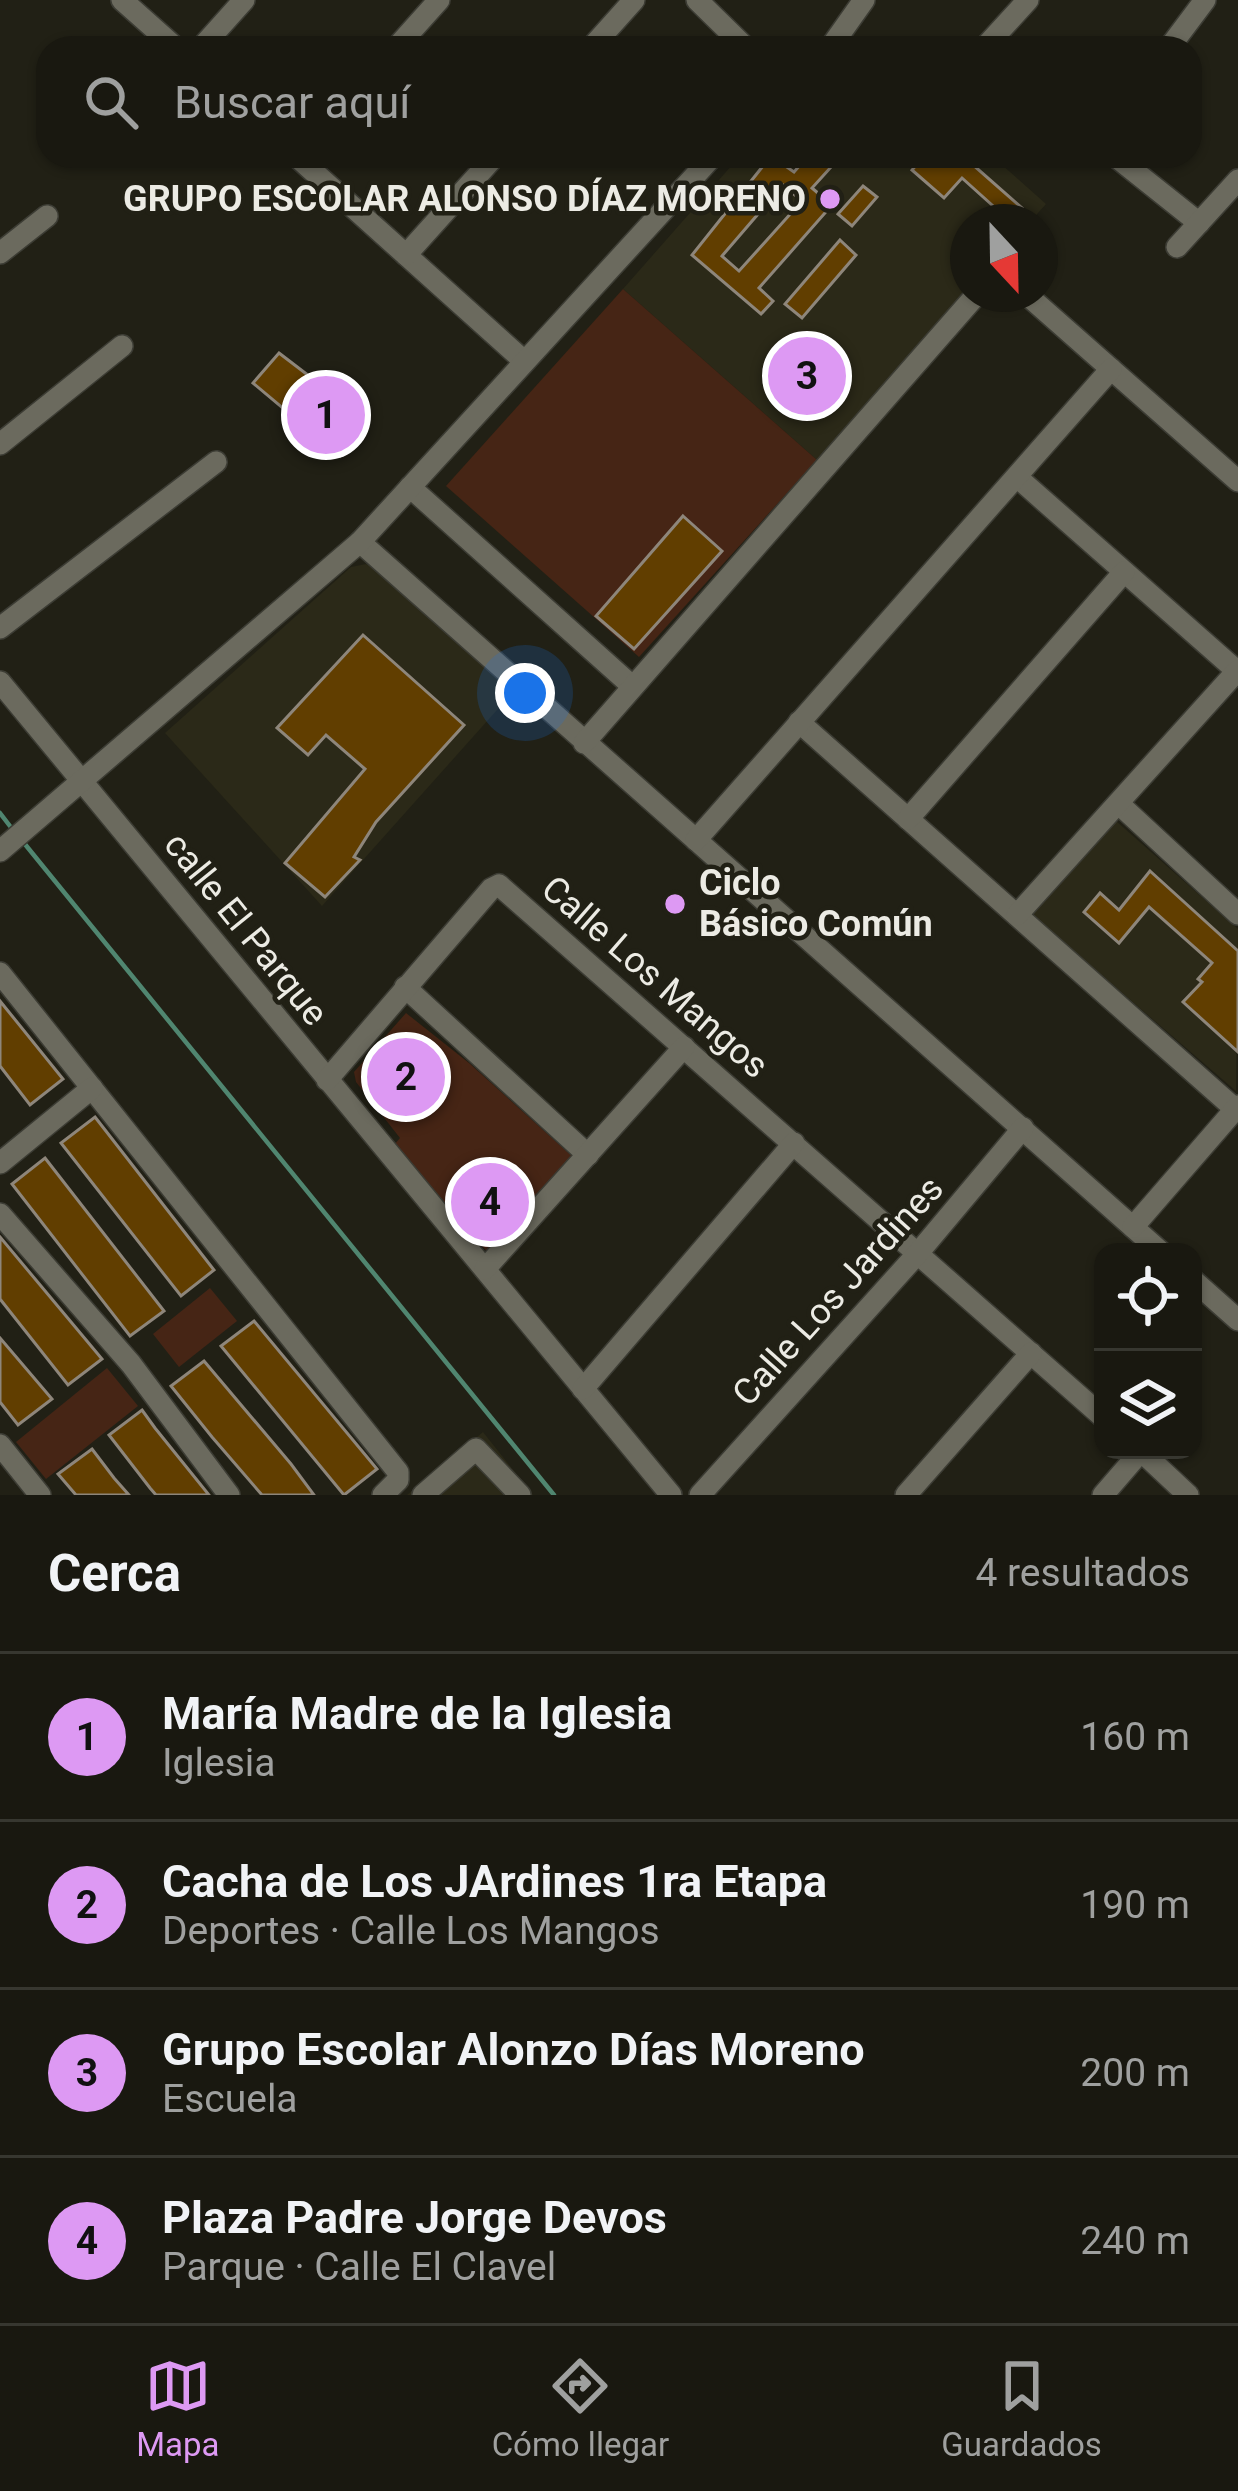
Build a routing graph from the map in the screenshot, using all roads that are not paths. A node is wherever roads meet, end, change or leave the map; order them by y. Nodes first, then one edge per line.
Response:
1 (122, 0) edge
2 (244, 0) edge
3 (440, 0) edge
4 (634, 0) edge
5 (697, 0) edge
6 (864, 0) edge
7 (1028, 0) edge
8 (1205, 0) edge
9 (162, 36) edge
10 (212, 36) edge
11 (407, 36) edge
12 (602, 36) edge
13 (734, 36) edge
14 (838, 36) edge
15 (997, 36) edge
16 (1178, 36) edge
17 (310, 168) edge
18 (484, 168) edge
19 (702, 168) edge
20 (1130, 168) edge
21 (1238, 180) edge
22 (47, 215) dead end
23 (1199, 223) junction
24 (1177, 248) dead end
25 (0, 254) edge
26 (406, 255) junction
27 (961, 312) edge
28 (1046, 312) edge
29 (122, 346) dead end
30 (524, 361) junction
31 (1111, 369) junction
32 (0, 444) edge
33 (216, 462) dead end
34 (1017, 477) junction
35 (1238, 481) edge
36 (410, 487) junction
37 (360, 542) junction
38 (1124, 572) junction
39 (0, 628) edge
40 (1238, 672) edge
41 (0, 682) edge
42 (632, 686) junction
43 (799, 722) junction
44 (584, 742) junction
45 (82, 783) junction
46 (1119, 805) junction
47 (908, 819) junction
48 (13, 840) edge
49 (696, 840) junction
50 (1234, 902) edge
51 (1017, 915) junction
52 (0, 973) edge
53 (406, 988) junction
54 (684, 1047) junction
55 (327, 1080) junction
56 (92, 1088) junction
57 (1237, 1108) edge
58 (1023, 1129) junction
59 (794, 1143) junction
60 (588, 1154) junction
61 (0, 1163) edge
62 (0, 1214) edge
63 (1132, 1227) junction
64 (1151, 1243) edge
65 (914, 1248) junction
66 (485, 1269) junction
67 (1202, 1288) edge
68 (1238, 1320) edge
69 (1031, 1353) junction
70 (583, 1389) junction
71 (1094, 1409) edge
72 (0, 1445) edge
73 (1134, 1459) edge
74 (1150, 1459) edge
75 (438, 1490) edge
76 (40, 1495) edge
77 (229, 1495) edge
78 (383, 1495) edge
79 (520, 1495) edge
80 (671, 1495) edge
81 (700, 1495) edge
82 (907, 1495) edge
83 (1103, 1495) edge
84 (1188, 1495) edge

1 - 9 street
2 - 10 street
3 - 11 street
4 - 12 street
5 - 13 street
6 - 14 street
7 - 15 street
8 - 16 street
17 - 26 street
18 - 26 street
19 - 30 street
20 - 23 street
21 - 23 street
22 - 25 street
23 - 24 street
26 - 30 street
27 - 42 street
28 - 31 street
29 - 32 street
30 - 36 street
31 - 34 street
31 - 35 street
33 - 39 street
34 - 38 street
34 - 43 street
36 - 37 street
36 - 42 street
37 - 44 street
37 - 45 street
38 - 40 street
38 - 47 street
40 - 46 street
41 - 45 street, calle El Parque
42 - 44 street
43 - 47 street
43 - 49 street
44 - 49 street
45 - 48 street
45 - 55 street, calle El Parque
46 - 50 street
46 - 51 street
47 - 51 street
49 - 58 street
51 - 57 street
52 - 56 street
53 - 54 street, Calle Los Mangos
53 - 55 street, Calle Los Mangos
53 - 60 street
54 - 59 street, Calle Los Mangos
54 - 60 street
55 - 66 street, calle El Parque
56 - 61 street
56 - 78 street
57 - 63 street
58 - 63 street
58 - 65 street, Calle Los Jardines
59 - 65 street, Calle Los Mangos
59 - 70 street
60 - 66 street
62 - 77 street
63 - 64 street
65 - 69 street
65 - 81 street, Calle Los Jardines
66 - 70 street, calle El Parque
67 - 68 street
69 - 71 street
69 - 82 street
70 - 80 street, calle El Parque
72 - 76 street
73 - 83 street
74 - 84 street
75 - 79 street

